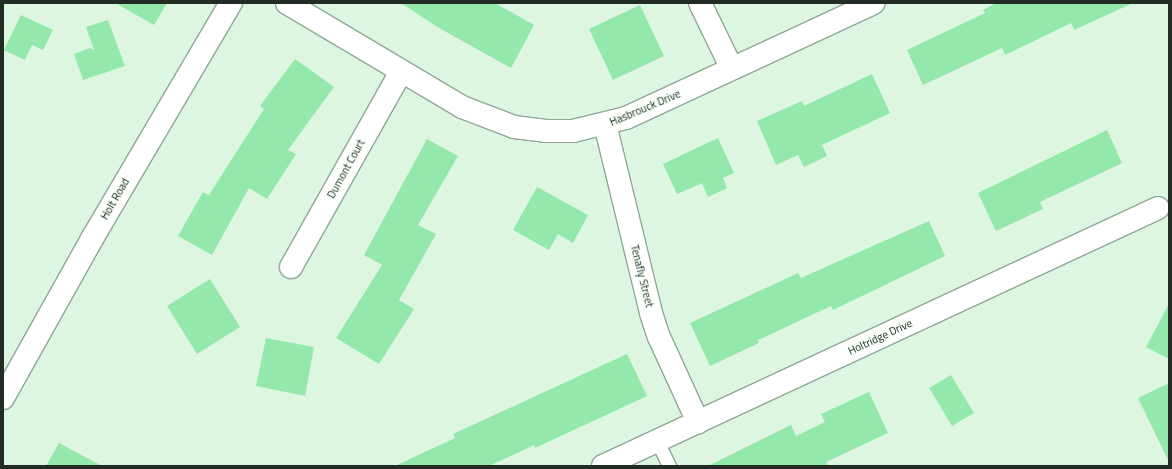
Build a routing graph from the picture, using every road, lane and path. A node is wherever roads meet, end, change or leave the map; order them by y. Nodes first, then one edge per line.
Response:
1 (231, 3) edge
2 (286, 3) edge
3 (700, 3) edge
4 (874, 3) edge
5 (732, 70) junction
6 (401, 72) junction
7 (605, 124) junction
8 (1158, 208) dead end
9 (291, 267) dead end
10 (3, 398) edge
11 (698, 422) junction
12 (658, 440) junction
13 (603, 466) edge
14 (669, 466) edge

1 - 10 street, Holt Road
2 - 6 street, Hasbrouck Drive
3 - 5 street
4 - 5 street, Hasbrouck Drive
5 - 7 street, Hasbrouck Drive
6 - 7 street, Hasbrouck Drive
6 - 9 street, Dumont Court
7 - 11 street, Tenafly Street
8 - 11 street, Holtridge Drive
11 - 12 street, Holtridge Drive
12 - 13 street, Holtridge Drive
12 - 14 lane

